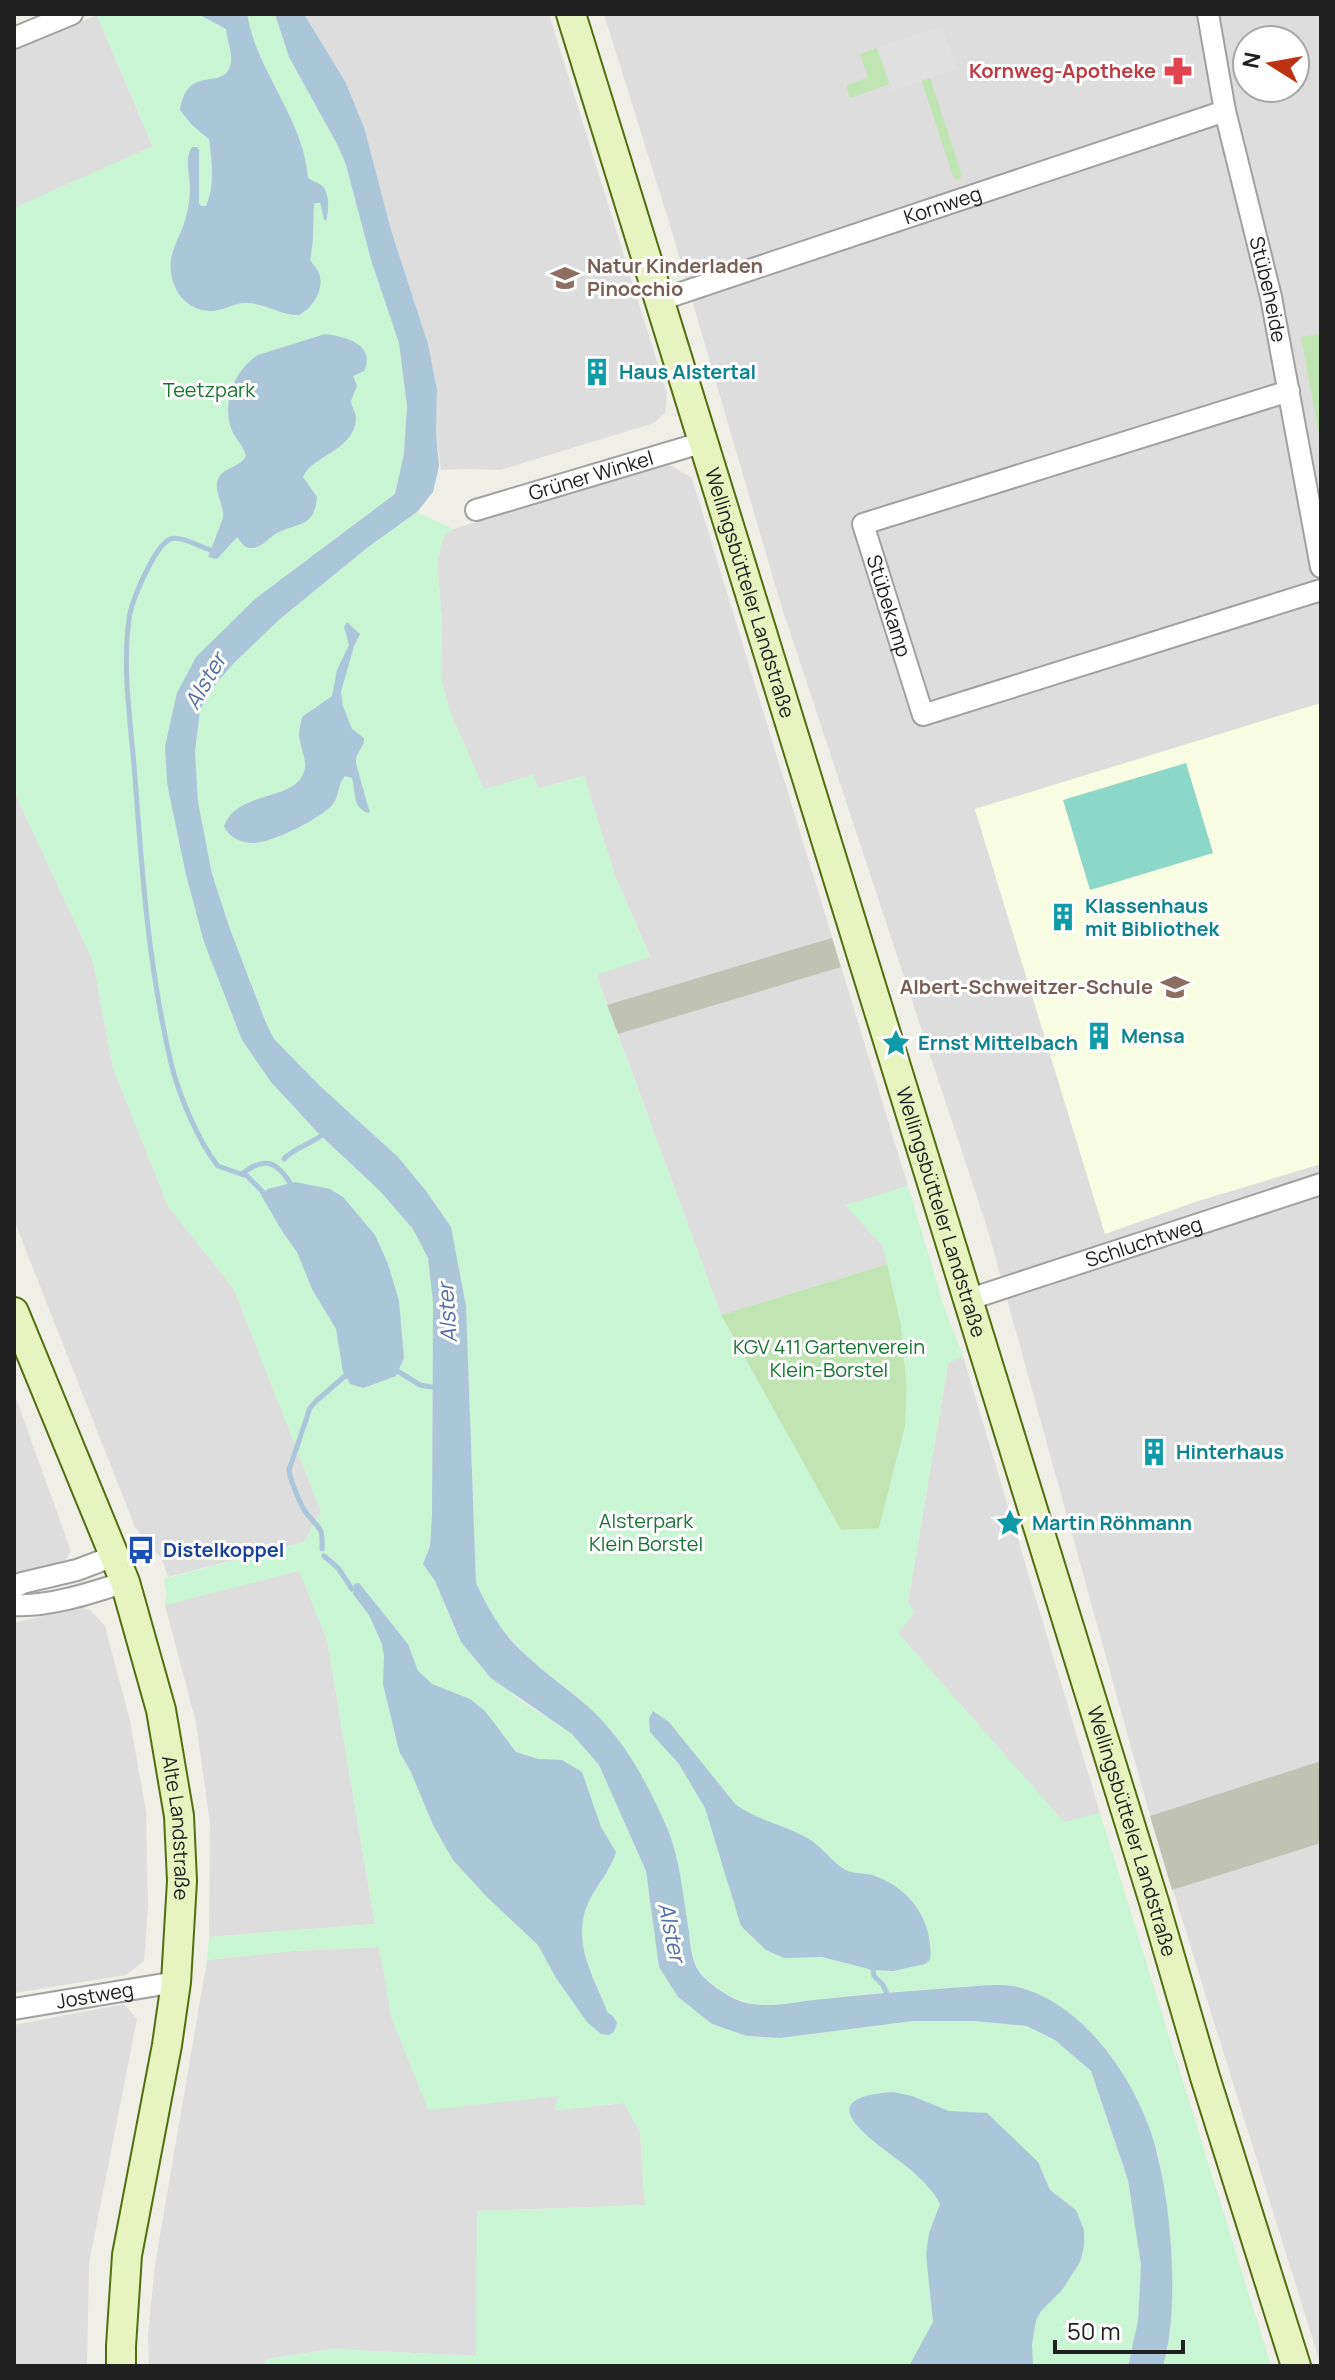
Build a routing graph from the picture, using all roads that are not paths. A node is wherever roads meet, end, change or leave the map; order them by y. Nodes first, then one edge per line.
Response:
1 (72, 14) edge
2 (571, 14) edge
3 (1208, 14) edge
4 (14, 38) edge
5 (1225, 111) junction
6 (660, 300) junction
7 (1289, 391) junction
8 (704, 442) junction
9 (476, 510) dead end
10 (1321, 567) edge
11 (1321, 590) edge
12 (1321, 1184) edge
13 (967, 1300) junction
14 (14, 1312) edge
15 (119, 1569) junction
16 (14, 1588) edge
17 (14, 1605) edge
18 (176, 1982) junction
19 (14, 2009) edge
20 (121, 2366) edge
21 (1296, 2366) edge

1 - 4 street
2 - 6 main road, Wellingsbütteler Landstraße
3 - 5 street, Stübeheide
5 - 6 street, Kornweg
5 - 7 street, Stübeheide
6 - 8 main road, Wellingsbütteler Landstraße
7 - 10 street, Stübeheide
7 - 11 street, Stübekamp
8 - 9 street, Grüner Winkel
8 - 13 main road, Wellingsbütteler Landstraße
12 - 13 street, Schluchtweg
13 - 21 main road, Wellingsbütteler Landstraße
14 - 15 main road, Alte Landstraße
15 - 16 street
15 - 17 street
15 - 18 main road, Alte Landstraße
18 - 19 street, Jostweg
18 - 20 main road, Alte Landstraße

